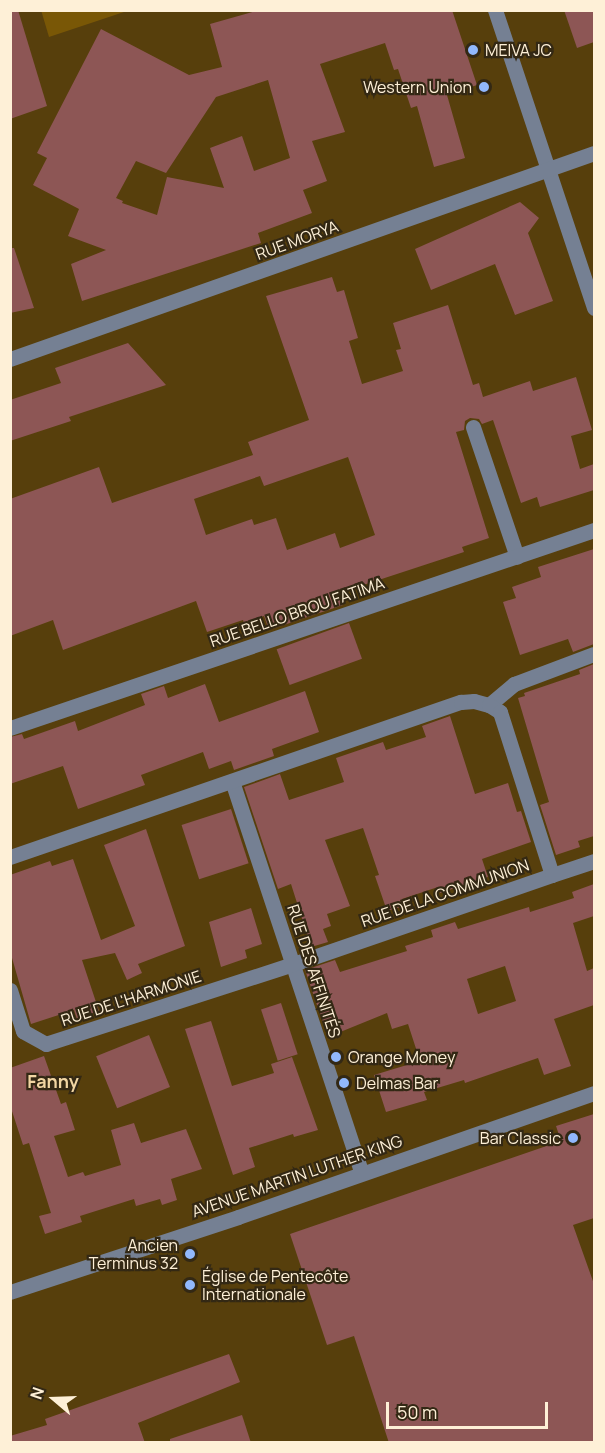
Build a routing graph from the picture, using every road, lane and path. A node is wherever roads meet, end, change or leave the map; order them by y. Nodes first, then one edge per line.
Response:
1 (495, 10) edge
2 (594, 153) edge
3 (547, 171) junction
4 (594, 308) edge
5 (10, 359) edge
6 (473, 427) dead end
7 (594, 530) edge
8 (517, 557) junction
9 (594, 654) edge
10 (489, 705) junction
11 (10, 728) edge
12 (232, 781) junction
13 (10, 857) edge
14 (594, 861) edge
15 (552, 875) junction
16 (293, 964) junction
17 (10, 990) edge
18 (594, 1093) edge
19 (362, 1173) junction
20 (10, 1292) edge

1 - 3 street
2 - 3 street, RUE MORYA
3 - 4 street
3 - 5 street, RUE MORYA
6 - 8 street
7 - 8 street, RUE BELLO BROU FATIMA
8 - 11 street, RUE BELLO BROU FATIMA
9 - 10 street
10 - 12 street
10 - 15 street, RUE DE LA COMMUNION
12 - 13 street
12 - 16 street, RUE DES AFFINITÉS
14 - 15 street
15 - 16 street, RUE DE LA COMMUNION
16 - 17 street, RUE DE L'HARMONIE
16 - 19 street, RUE DES AFFINITÉS
18 - 19 street, AVENUE MARTIN LUTHER KING
19 - 20 street, AVENUE MARTIN LUTHER KING

